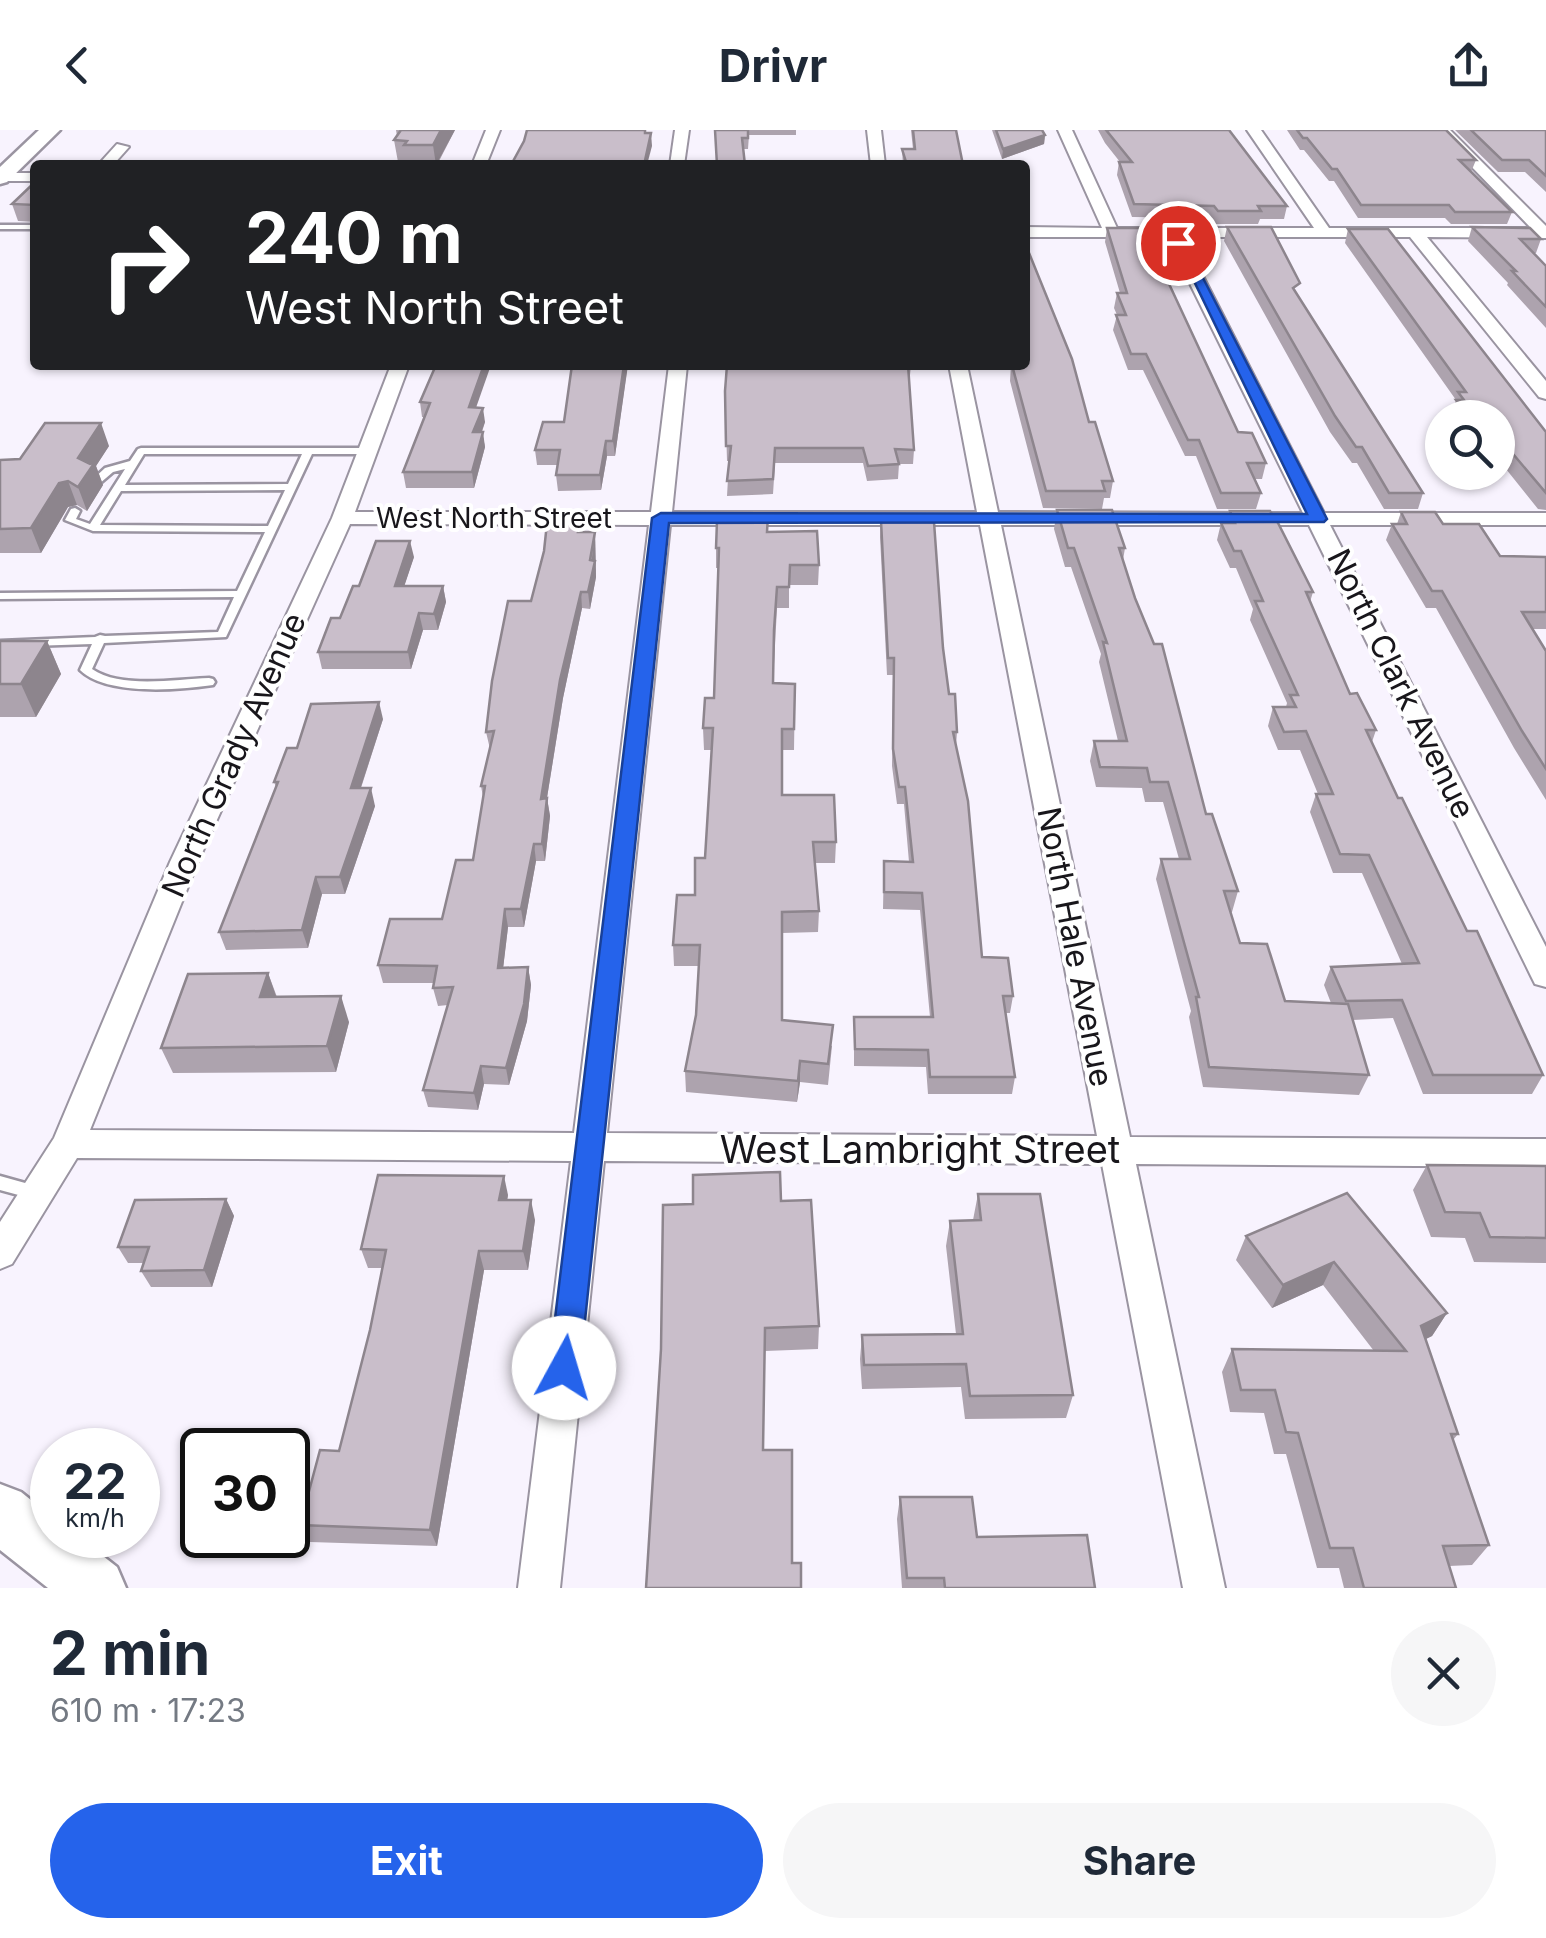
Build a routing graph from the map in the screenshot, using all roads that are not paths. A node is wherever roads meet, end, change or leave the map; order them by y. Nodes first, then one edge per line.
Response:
1 (50, 130) edge
2 (493, 130) edge
3 (682, 130) edge
4 (874, 130) edge
5 (1065, 130) edge
6 (1254, 130) edge
7 (1443, 130) edge
8 (122, 147) dead end
9 (109, 160) edge
10 (482, 160) edge
11 (678, 160) edge
12 (877, 160) edge
13 (30, 176) edge
14 (0, 177) edge
15 (0, 227) edge
16 (30, 227) edge
17 (1030, 232) edge
18 (1112, 232) junction
19 (1173, 232) junction
20 (1325, 232) junction
21 (1414, 232) junction
22 (1545, 233) edge
23 (398, 370) edge
24 (677, 370) edge
25 (959, 370) edge
26 (1546, 393) edge
27 (308, 450) junction
28 (367, 451) junction
29 (134, 463) junction
30 (95, 482) edge
31 (291, 487) junction
32 (118, 488) junction
33 (76, 511) edge
34 (342, 518) junction
35 (661, 518) junction
36 (989, 518) junction
37 (1318, 519) junction
38 (1546, 519) edge
39 (92, 528) junction
40 (271, 529) junction
41 (241, 594) junction
42 (0, 596) edge
43 (100, 638) junction
44 (38, 642) junction
45 (0, 644) edge
46 (21, 655) edge
47 (209, 682) dead end
48 (1546, 976) edge
49 (68, 1144) junction
50 (589, 1148) junction
51 (1116, 1151) junction
52 (1546, 1153) edge
53 (0, 1183) edge
54 (37, 1194) junction
55 (0, 1253) edge
56 (0, 1513) edge
57 (96, 1588) edge
58 (539, 1588) edge
59 (1204, 1588) edge

1 - 14 street
2 - 10 street
3 - 11 street
4 - 12 street
5 - 18 street
6 - 20 street
7 - 22 street
8 - 9 street
13 - 14 street
15 - 16 lane
17 - 18 street
18 - 19 street
19 - 20 street
19 - 37 street, North Clark Avenue
20 - 21 street
21 - 22 street
21 - 26 street
23 - 28 street, North Grady Avenue
24 - 35 street
25 - 36 street, North Hale Avenue
27 - 28 lane
27 - 29 lane
27 - 31 lane
28 - 34 street, North Grady Avenue
29 - 30 lane
29 - 32 lane
31 - 32 lane
31 - 40 lane
32 - 39 lane
33 - 39 lane
34 - 35 street, West North Street
34 - 49 street, North Grady Avenue
35 - 36 street, West North Street
35 - 50 street
36 - 37 street, West North Street
36 - 51 street, North Hale Avenue
37 - 38 street, West North Street
37 - 48 street, North Clark Avenue
39 - 40 lane
40 - 41 lane
41 - 42 lane
41 - 43 lane
43 - 44 lane
43 - 47 lane
44 - 45 lane
44 - 46 lane
49 - 50 street, West Lambright Street
49 - 54 street, North Grady Avenue
50 - 51 street, West Lambright Street
50 - 58 street
51 - 52 street, West Lambright Street
51 - 59 street, North Hale Avenue
53 - 54 lane
54 - 55 street, North Grady Avenue
56 - 57 street

